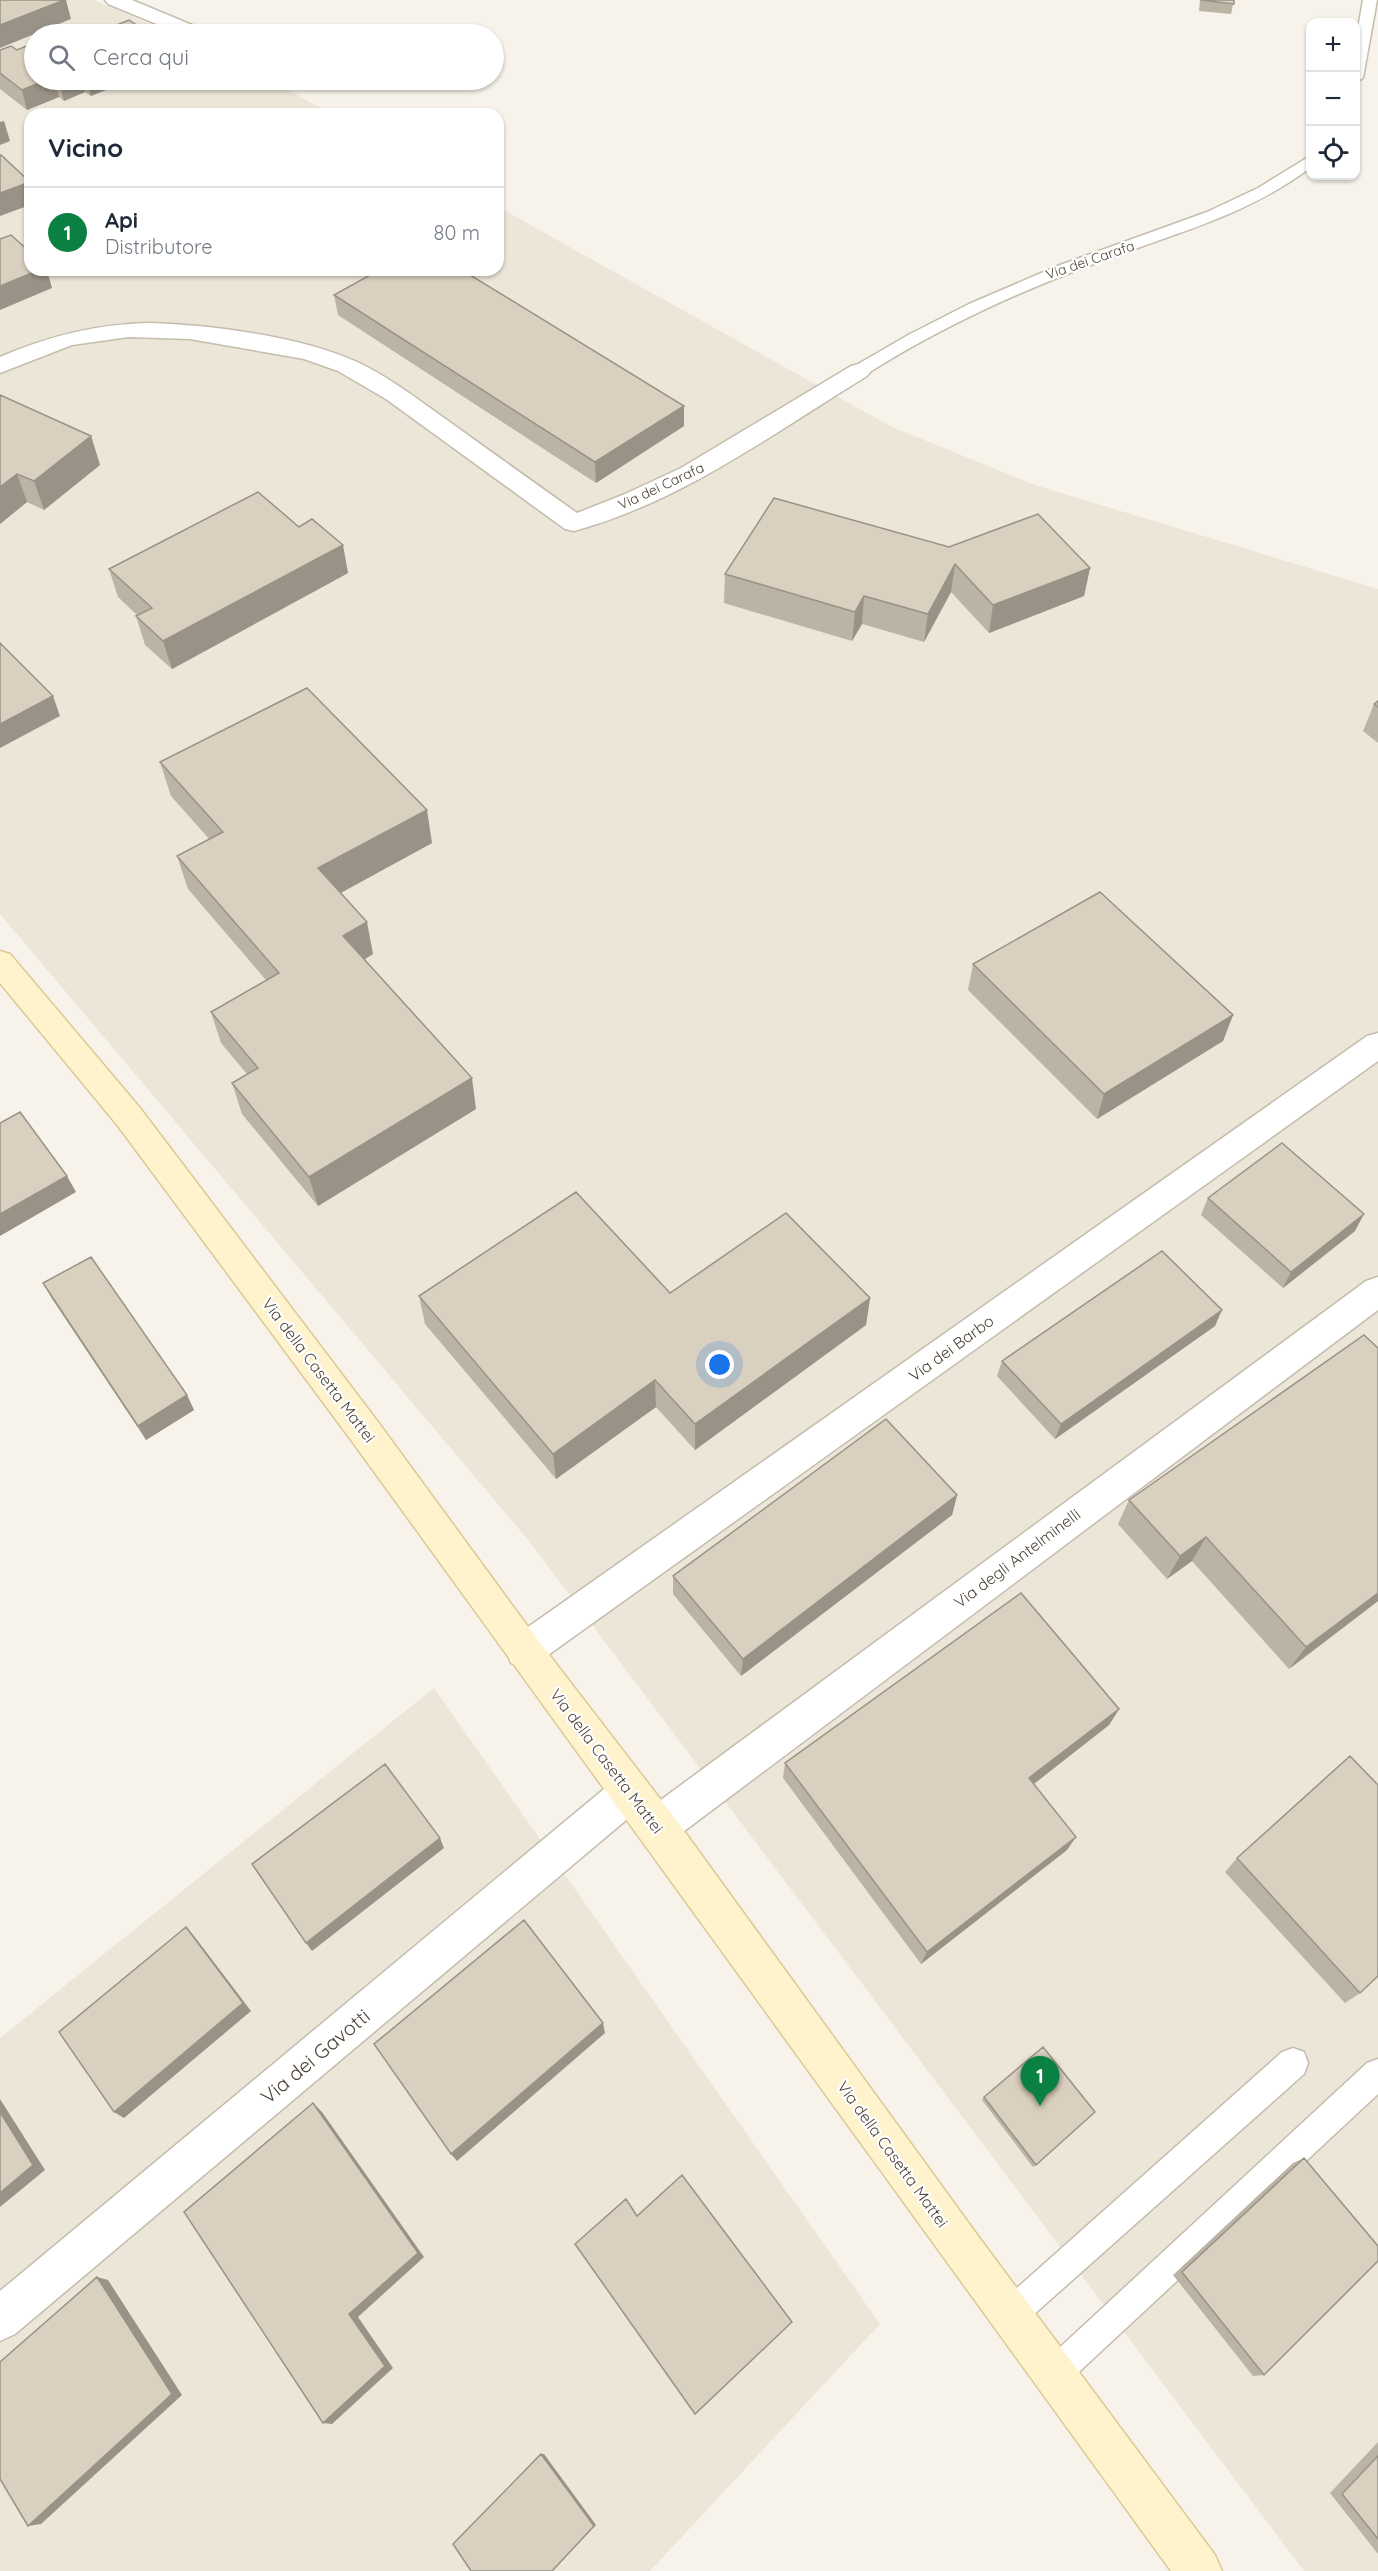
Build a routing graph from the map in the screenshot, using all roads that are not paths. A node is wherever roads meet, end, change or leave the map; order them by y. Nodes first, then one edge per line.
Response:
1 (116, 0) edge
2 (1370, 0) edge
3 (172, 24) edge
4 (1357, 72) edge
5 (1306, 164) edge
6 (0, 366) edge
7 (859, 372) joint
8 (0, 962) edge
9 (1378, 1045) edge
10 (1378, 1291) edge
11 (524, 1651) junction
12 (630, 1792) junction
13 (657, 1827) junction
14 (1293, 2063) dead end
15 (1378, 2074) edge
16 (1011, 2314) junction
17 (0, 2319) edge
18 (1054, 2373) junction
19 (1199, 2571) edge

1 - 3 street
2 - 4 lane
5 - 7 lane, Via dei Carafa
6 - 7 street, Via dei Carafa
8 - 11 main road, Via della Casetta Mattei
9 - 11 street, Via dei Barbo
10 - 13 street, Via degli Antelminelli
11 - 12 main road, Via della Casetta Mattei
12 - 13 main road, Via della Casetta Mattei
12 - 17 street, Via dei Gavotti
13 - 16 main road, Via della Casetta Mattei
14 - 16 lane
15 - 18 lane
16 - 18 main road, Via della Casetta Mattei
18 - 19 main road, Via della Casetta Mattei

